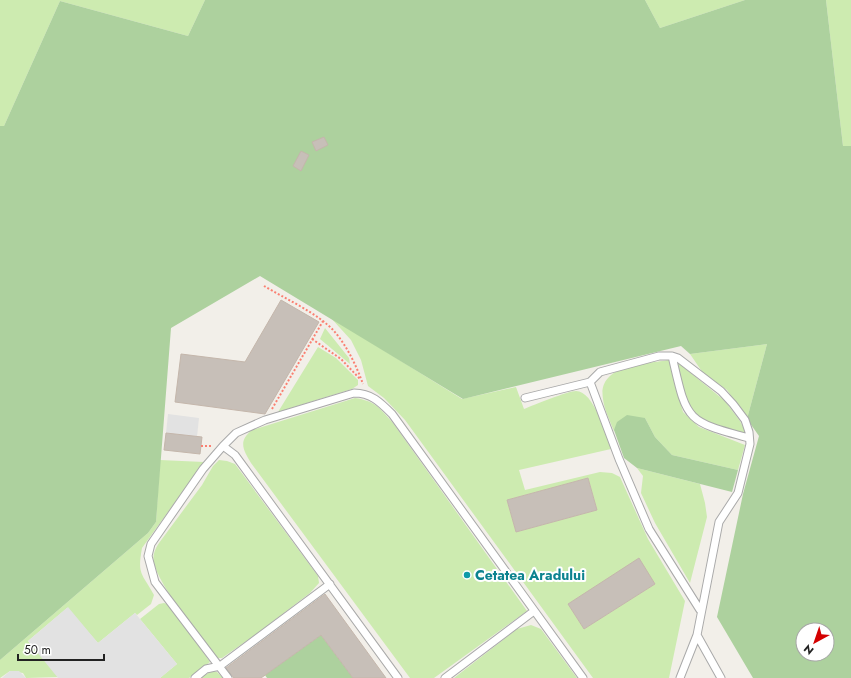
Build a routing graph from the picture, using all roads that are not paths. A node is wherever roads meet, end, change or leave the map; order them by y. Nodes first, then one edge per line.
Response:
1 (672, 356) junction
2 (590, 382) junction
3 (525, 398) dead end
4 (749, 438) junction
5 (222, 446) junction
6 (330, 584) junction
7 (700, 610) junction
8 (534, 611) junction
9 (696, 635) junction
10 (220, 666) junction
11 (195, 678) edge
12 (228, 678) edge
13 (398, 678) edge
14 (445, 678) edge
15 (583, 678) edge
16 (680, 678) edge
17 (721, 678) edge

1 - 2 lane
1 - 4 lane
1 - 4 lane
2 - 3 lane
2 - 7 lane
4 - 7 lane
5 - 6 lane
5 - 8 lane
5 - 10 lane
6 - 10 lane
6 - 13 lane
7 - 9 lane
8 - 14 lane
8 - 15 lane
9 - 16 lane
9 - 17 lane
10 - 11 lane
10 - 12 lane

